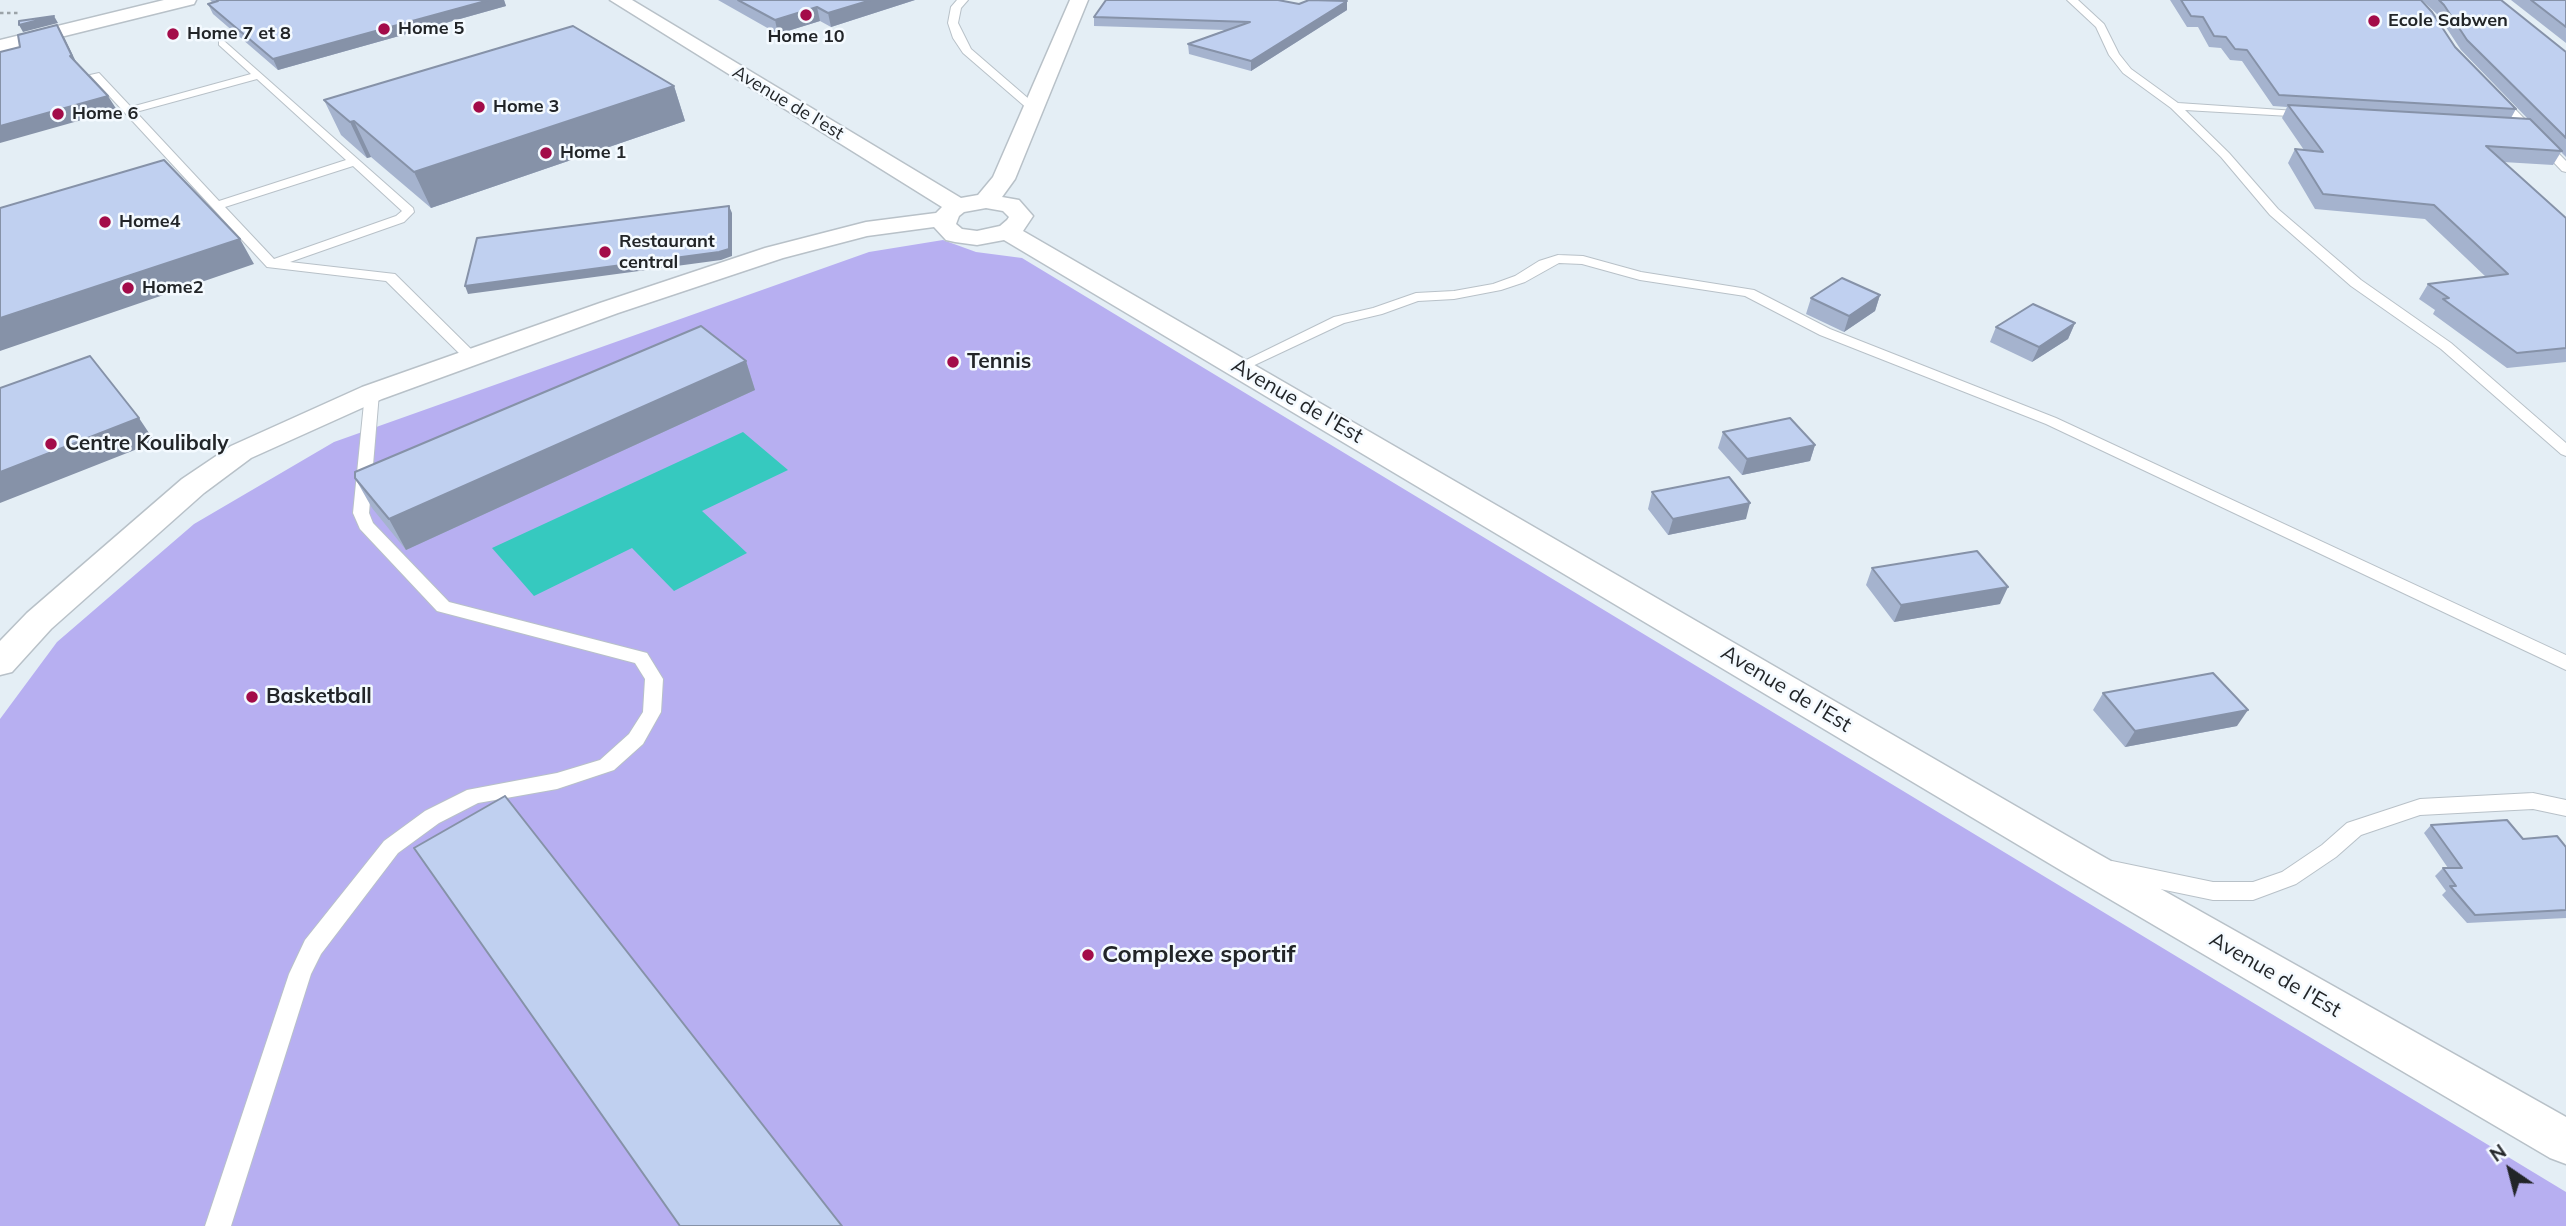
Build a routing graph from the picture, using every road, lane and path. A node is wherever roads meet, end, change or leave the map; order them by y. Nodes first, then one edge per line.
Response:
1 (187, 0) edge
2 (619, 0) edge
3 (963, 0) edge
4 (1079, 0) edge
5 (2072, 0) edge
6 (222, 43) dead end
7 (0, 46) edge
8 (94, 75) dead end
9 (258, 75) junction
10 (2491, 90) edge
11 (2175, 106) junction
12 (1033, 108) junction
13 (129, 111) junction
14 (2321, 115) edge
15 (2514, 126) edge
16 (2527, 127) junction
17 (355, 161) junction
18 (2566, 168) edge
19 (986, 201) junction
20 (218, 205) junction
21 (951, 213) junction
22 (1008, 232) junction
23 (272, 264) junction
24 (471, 357) junction
25 (1239, 367) junction
26 (372, 393) junction
27 (2566, 451) edge
28 (39, 621) junction
29 (0, 629) edge
30 (0, 663) edge
31 (2566, 663) edge
32 (2566, 808) edge
33 (2081, 863) junction
34 (2566, 1142) edge
35 (218, 1226) edge

1 - 7 street
2 - 21 street, Avenue de l'est
3 - 12 lane
4 - 12 street
5 - 11 lane
6 - 9 lane
8 - 13 lane
9 - 13 lane
9 - 17 lane
10 - 16 lane
11 - 14 lane
11 - 27 lane
12 - 19 street
13 - 20 lane
15 - 16 lane
16 - 18 lane
17 - 20 lane
17 - 23 lane
19 - 21 street
19 - 22 street
20 - 23 lane
21 - 22 street
21 - 24 street
22 - 25 street, Avenue de l'Est
23 - 24 lane
24 - 26 street
25 - 31 lane
25 - 33 street, Avenue de l'Est
26 - 28 street
26 - 35 lane
28 - 29 street
28 - 30 street
32 - 33 lane
33 - 34 street, Avenue de l'Est

